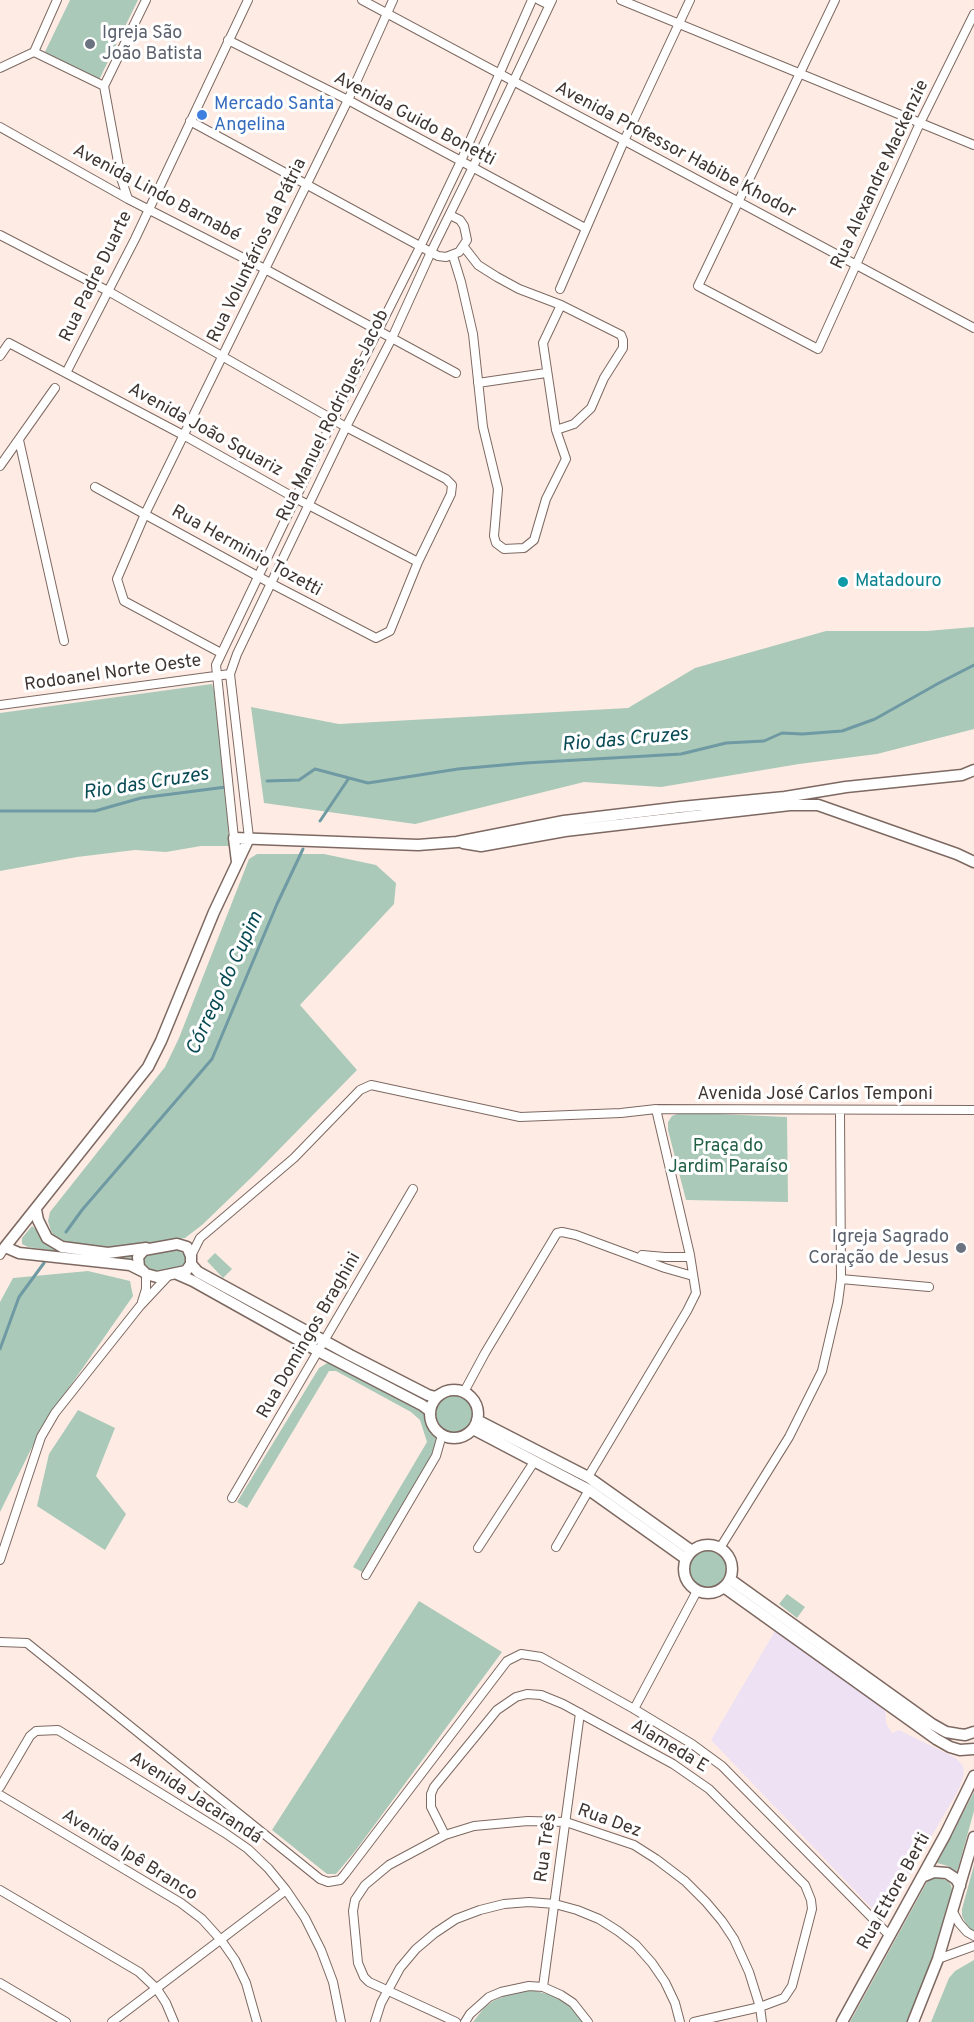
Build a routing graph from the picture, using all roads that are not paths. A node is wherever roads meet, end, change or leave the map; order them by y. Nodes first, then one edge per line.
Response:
1 (57, 0) edge
2 (146, 0) edge
3 (248, 0) edge
4 (362, 0) edge
5 (393, 0) edge
6 (532, 0) edge
7 (539, 0) edge
8 (621, 0) edge
9 (690, 0) edge
10 (835, 0) edge
11 (551, 3) edge
12 (387, 13) junction
13 (974, 15) edge
14 (679, 25) junction
15 (228, 40) junction
16 (34, 52) junction
17 (0, 68) edge
18 (800, 74) junction
19 (498, 75) junction
20 (513, 82) junction
21 (104, 86) junction
22 (348, 100) junction
23 (190, 121) junction
24 (920, 123) junction
25 (0, 127) edge
26 (624, 141) junction
27 (974, 145) edge
28 (461, 161) junction
29 (473, 167) junction
30 (307, 184) junction
31 (128, 199) junction
32 (739, 202) junction
33 (147, 209) junction
34 (450, 215) junction
35 (585, 228) junction
36 (0, 236) edge
37 (420, 247) junction
38 (464, 247) junction
39 (431, 252) junction
40 (453, 256) junction
41 (856, 265) junction
42 (265, 269) junction
43 (560, 289) dead end
44 (108, 291) junction
45 (561, 305) junction
46 (974, 328) edge
47 (379, 331) junction
48 (392, 338) junction
49 (0, 356) edge
50 (224, 356) junction
51 (66, 373) junction
52 (456, 373) dead end
53 (546, 373) junction
54 (478, 383) junction
55 (55, 388) dead end
56 (333, 420) junction
57 (346, 427) junction
58 (556, 430) junction
59 (185, 436) junction
60 (19, 440) junction
61 (0, 465) edge
62 (95, 487) dead end
63 (295, 498) junction
64 (309, 505) junction
65 (145, 514) junction
66 (418, 562) junction
67 (258, 576) junction
68 (272, 584) junction
69 (64, 641) dead end
70 (221, 653) junction
71 (230, 674) junction
72 (217, 675) junction
73 (0, 705) edge
74 (974, 770) edge
75 (249, 837) junction
76 (234, 838) junction
77 (456, 842) junction
78 (237, 862) junction
79 (974, 862) edge
80 (656, 1109) junction
81 (974, 1110) edge
82 (840, 1111) junction
83 (414, 1189) dead end
84 (36, 1210) junction
85 (200, 1238) junction
86 (177, 1244) junction
87 (147, 1248) junction
88 (3, 1251) edge
89 (631, 1254) junction
90 (690, 1257) junction
91 (191, 1260) junction
92 (144, 1273) junction
93 (173, 1274) junction
94 (693, 1276) junction
95 (841, 1279) junction
96 (929, 1287) dead end
97 (140, 1306) junction
98 (325, 1340) junction
99 (318, 1351) junction
100 (464, 1392) junction
101 (439, 1395) junction
102 (430, 1411) junction
103 (475, 1424) junction
104 (442, 1435) junction
105 (534, 1462) junction
106 (588, 1477) junction
107 (589, 1490) junction
108 (232, 1498) dead end
109 (556, 1547) dead end
110 (478, 1548) dead end
111 (720, 1548) junction
112 (689, 1555) junction
113 (0, 1560) edge
114 (366, 1575) dead end
115 (728, 1584) junction
116 (697, 1591) junction
117 (0, 1642) edge
118 (634, 1709) junction
119 (580, 1713) junction
120 (974, 1732) edge
121 (974, 1749) edge
122 (974, 1776) edge
123 (0, 1787) edge
124 (0, 1795) edge
125 (566, 1822) junction
126 (445, 1834) junction
127 (974, 1837) edge
128 (922, 1877) junction
129 (960, 1887) junction
130 (0, 1890) edge
131 (286, 1890) junction
132 (555, 1904) junction
133 (952, 1912) junction
134 (889, 1935) junction
135 (974, 1936) edge
136 (221, 1940) junction
137 (974, 1946) edge
138 (938, 1959) junction
139 (0, 1983) edge
140 (543, 1987) junction
141 (157, 1989) junction
142 (387, 1990) junction
143 (760, 2007) junction
144 (66, 2022) edge
145 (112, 2022) edge
146 (174, 2022) edge
147 (257, 2022) edge
148 (341, 2022) edge
149 (375, 2022) edge
150 (456, 2022) edge
151 (465, 2022) edge
152 (588, 2022) edge
153 (680, 2022) edge
154 (694, 2022) edge
155 (762, 2022) edge
156 (842, 2022) edge
157 (913, 2022) edge

1 - 16 street
2 - 21 street
3 - 15 street, Rua Padre Duarte
4 - 12 street, Avenida Professor Habibe Khodor
5 - 12 street, Rua Voluntários da Pátria
6 - 19 street, Rua Manuel Rodrigues Jacob
7 - 11 street
8 - 14 street
9 - 14 street
10 - 18 street
11 - 20 street, Rua Manuel Rodrigues Jacob
12 - 19 street, Avenida Professor Habibe Khodor
12 - 22 street, Rua Voluntários da Pátria
13 - 24 street, Rua Alexandre Mackenzie
14 - 18 street
14 - 26 street
15 - 22 street, Avenida Guido Bonetti
15 - 23 street, Rua Padre Duarte
16 - 17 street
16 - 21 street
18 - 24 street
18 - 32 street
19 - 20 street, Avenida Professor Habibe Khodor
19 - 28 street, Rua Manuel Rodrigues Jacob
20 - 26 street, Avenida Professor Habibe Khodor
20 - 29 street, Rua Manuel Rodrigues Jacob
21 - 31 street
22 - 28 street, Avenida Guido Bonetti
22 - 30 street, Rua Voluntários da Pátria
23 - 30 street
23 - 33 street, Rua Padre Duarte
24 - 27 street
24 - 41 street, Rua Alexandre Mackenzie
25 - 31 street, Avenida Lindo Barnabé
26 - 32 street, Avenida Professor Habibe Khodor
26 - 35 street
28 - 29 street, Avenida Guido Bonetti
28 - 37 street, Rua Manuel Rodrigues Jacob
29 - 34 street, Rua Manuel Rodrigues Jacob
29 - 35 street, Avenida Guido Bonetti
30 - 37 street
30 - 42 street, Rua Voluntários da Pátria
31 - 33 street, Avenida Lindo Barnabé
32 - 41 street, Avenida Professor Habibe Khodor
32 - 41 street, Rua Alexandre Mackenzie
33 - 42 street, Avenida Lindo Barnabé
33 - 44 street, Rua Padre Duarte
34 - 38 street
34 - 39 street, Rua Manuel Rodrigues Jacob
35 - 43 street
36 - 44 street
37 - 39 street
37 - 47 street, Rua Manuel Rodrigues Jacob
38 - 40 street
38 - 45 street
39 - 40 street
39 - 48 street, Rua Manuel Rodrigues Jacob
40 - 54 street
41 - 46 street, Avenida Professor Habibe Khodor
42 - 47 street, Avenida Lindo Barnabé
42 - 50 street, Rua Voluntários da Pátria
44 - 50 street
44 - 51 street, Rua Padre Duarte
45 - 53 street
45 - 58 street
47 - 48 street, Avenida Lindo Barnabé
47 - 56 street, Rua Manuel Rodrigues Jacob
48 - 52 street, Avenida Lindo Barnabé
48 - 57 street, Rua Manuel Rodrigues Jacob
49 - 51 street, Avenida João Squariz
50 - 56 street
50 - 59 street, Rua Voluntários da Pátria
51 - 59 street, Avenida João Squariz
53 - 54 street
53 - 58 street
54 - 58 street
55 - 60 street
56 - 57 street
56 - 63 street, Rua Manuel Rodrigues Jacob
57 - 64 street, Rua Manuel Rodrigues Jacob
57 - 66 street
59 - 63 street, Avenida João Squariz
59 - 65 street, Rua Voluntários da Pátria
60 - 61 street
60 - 69 street
62 - 65 street, Rua Herminio Tozetti
63 - 64 street, Avenida João Squariz
63 - 67 street, Rua Manuel Rodrigues Jacob
64 - 66 street, Avenida João Squariz
64 - 68 street, Rua Manuel Rodrigues Jacob
65 - 67 street, Rua Herminio Tozetti
65 - 70 street, Rua Voluntários da Pátria
66 - 68 street, Rua Herminio Tozetti
67 - 68 street, Rua Herminio Tozetti
67 - 70 street, Rua Manuel Rodrigues Jacob
68 - 71 street, Rua Manuel Rodrigues Jacob
70 - 72 street, Rua Manuel Rodrigues Jacob
71 - 72 street, Rodoanel Norte Oeste
71 - 75 street, Rua Manuel Rodrigues Jacob
72 - 73 street, Rodoanel Norte Oeste
72 - 76 street, Rua Manuel Rodrigues Jacob
74 - 77 street
75 - 76 street
75 - 77 street
75 - 78 street, Rua Manuel Rodrigues Jacob
76 - 78 street, Rua Manuel Rodrigues Jacob
77 - 79 street
78 - 84 street, Rua Manuel Rodrigues Jacob
80 - 82 street, Avenida José Carlos Temponi
80 - 85 street, Avenida José Carlos Temponi
80 - 90 street
81 - 82 street, Avenida José Carlos Temponi
82 - 95 street
83 - 98 street, Rua Domingos Braghini
84 - 87 street
84 - 88 street, Rua Manuel Rodrigues Jacob
85 - 86 street
85 - 91 street
86 - 87 street
86 - 91 street
87 - 92 street
88 - 92 street
89 - 90 street
89 - 94 street
89 - 100 street
90 - 94 street
91 - 93 street
91 - 98 street
92 - 93 street
92 - 97 street
93 - 97 street
93 - 99 street
94 - 106 street
95 - 96 street
95 - 111 street
97 - 113 street
98 - 99 street, Rua Domingos Braghini
98 - 101 street
99 - 102 street
99 - 108 street, Rua Domingos Braghini
100 - 101 street
100 - 103 street
101 - 102 street
102 - 104 street
103 - 104 street
103 - 105 street
103 - 106 street
104 - 114 street
105 - 107 street
105 - 110 street
106 - 112 street
107 - 109 street
107 - 112 street
111 - 112 street
111 - 115 street
112 - 116 street
115 - 116 street
115 - 120 street
115 - 121 street
116 - 118 street
117 - 118 street
118 - 134 street
119 - 125 street, Rua Três
119 - 126 street, Alameda E
119 - 143 street, Alameda E
122 - 128 street, Rua Ettore Berti
123 - 131 street, Avenida Jacarandá
124 - 136 street, Avenida Ipê Branco
125 - 126 street, Rua Dez
125 - 132 street, Rua Três
125 - 143 street, Rua Dez
126 - 142 street, Rua Dez
127 - 129 street
128 - 129 street
128 - 134 street, Rua Ettore Berti
129 - 133 street
130 - 141 street
131 - 136 street
131 - 148 street, Avenida Jacarandá
132 - 140 street, Rua Três
132 - 142 street
132 - 153 street
133 - 135 street
133 - 138 street
134 - 156 street, Rua Ettore Berti
136 - 141 street
136 - 147 street, Avenida Ipê Branco
137 - 138 street
138 - 157 street
139 - 144 street
140 - 151 street
140 - 152 street
141 - 145 street
141 - 146 street
142 - 149 street
142 - 150 street
143 - 154 street, Alameda E
143 - 155 street, Rua Dez

